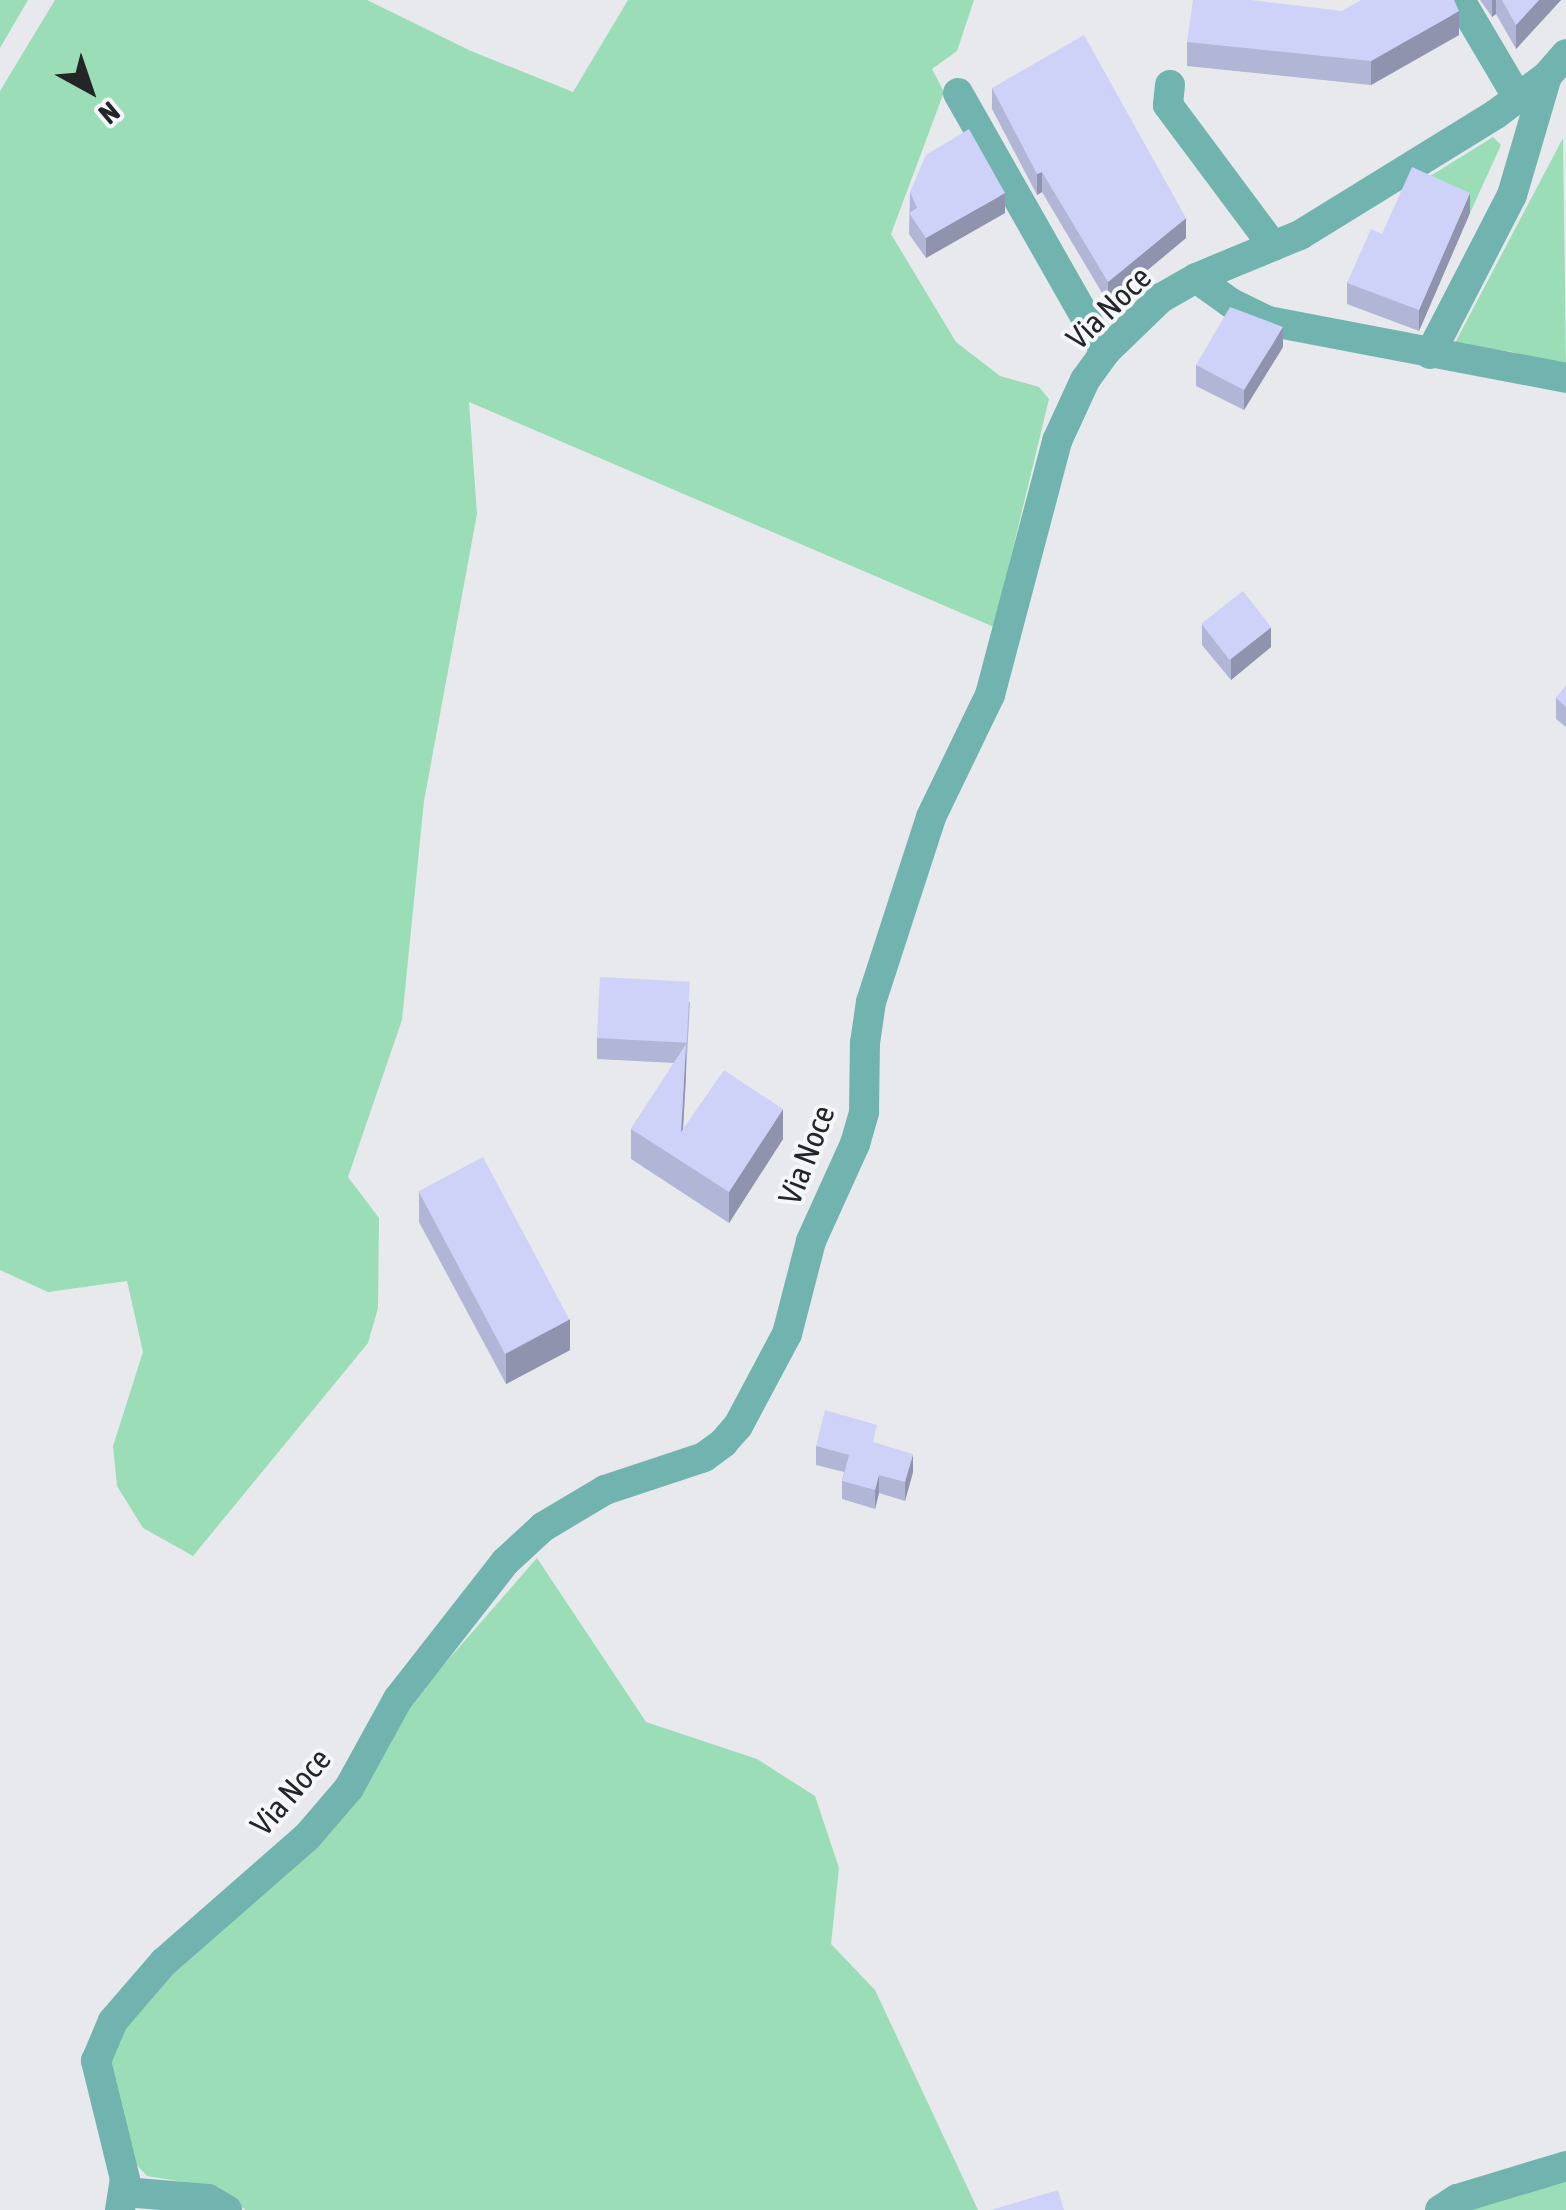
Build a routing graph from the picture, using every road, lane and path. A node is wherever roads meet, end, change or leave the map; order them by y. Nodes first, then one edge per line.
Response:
1 (1460, 0) edge
2 (1556, 65) edge
3 (1170, 85) dead end
4 (958, 93) dead end
5 (1518, 98) junction
6 (1273, 246) junction
7 (1196, 278) junction
8 (1105, 352) junction
9 (1430, 354) junction
10 (1566, 378) edge
11 (1566, 2166) edge
12 (122, 2201) edge
13 (226, 2210) edge
14 (1440, 2210) edge

1 - 5 street
2 - 5 street, Via Noce
2 - 9 street
3 - 6 street
4 - 8 street
5 - 6 street, Via Noce
6 - 7 street, Via Noce
7 - 8 street, Via Noce
7 - 9 street
8 - 12 street, Via Noce
9 - 10 street
11 - 14 street
12 - 13 street

